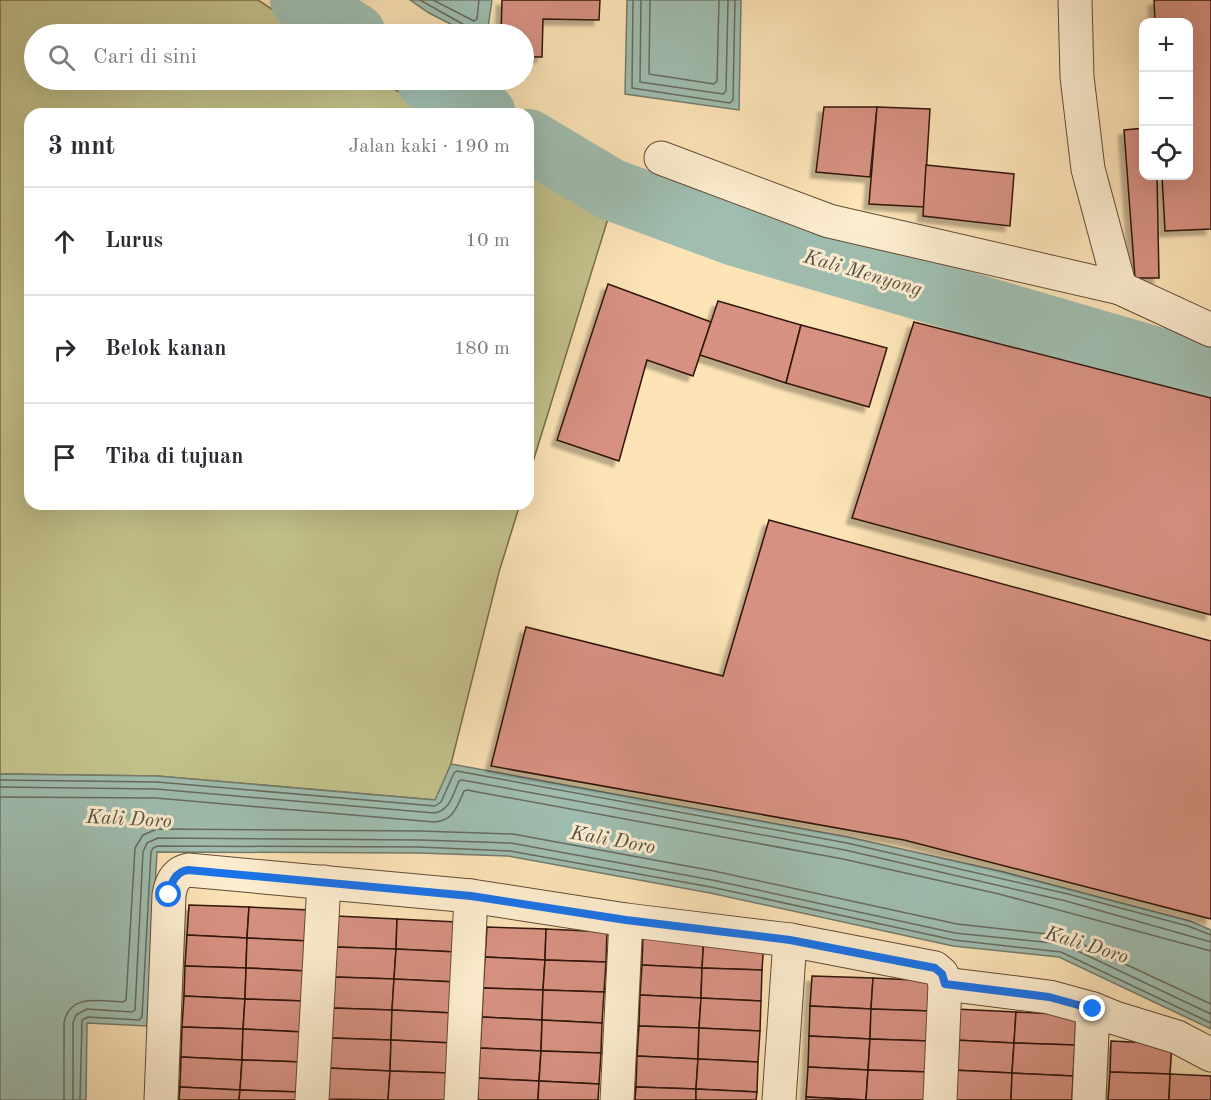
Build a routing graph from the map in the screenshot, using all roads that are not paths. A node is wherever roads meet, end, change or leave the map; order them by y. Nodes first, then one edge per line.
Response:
1 (1075, 0) edge
2 (661, 158) dead end
3 (1120, 288) junction
4 (1211, 330) edge
5 (324, 882) junction
6 (471, 896) junction
7 (626, 920) junction
8 (790, 940) junction
9 (945, 984) junction
10 (1093, 1009) junction
11 (1211, 1055) edge
12 (161, 1100) edge
13 (312, 1100) edge
14 (461, 1100) edge
15 (617, 1100) edge
16 (779, 1100) edge
17 (940, 1100) edge
18 (1089, 1100) edge

1 - 3 street
2 - 3 street
3 - 4 street
5 - 6 street
5 - 12 street
5 - 13 street
6 - 7 street
6 - 14 street
7 - 8 street
7 - 15 street
8 - 9 street
8 - 16 street
9 - 10 street
9 - 17 street
10 - 11 street
10 - 18 street

